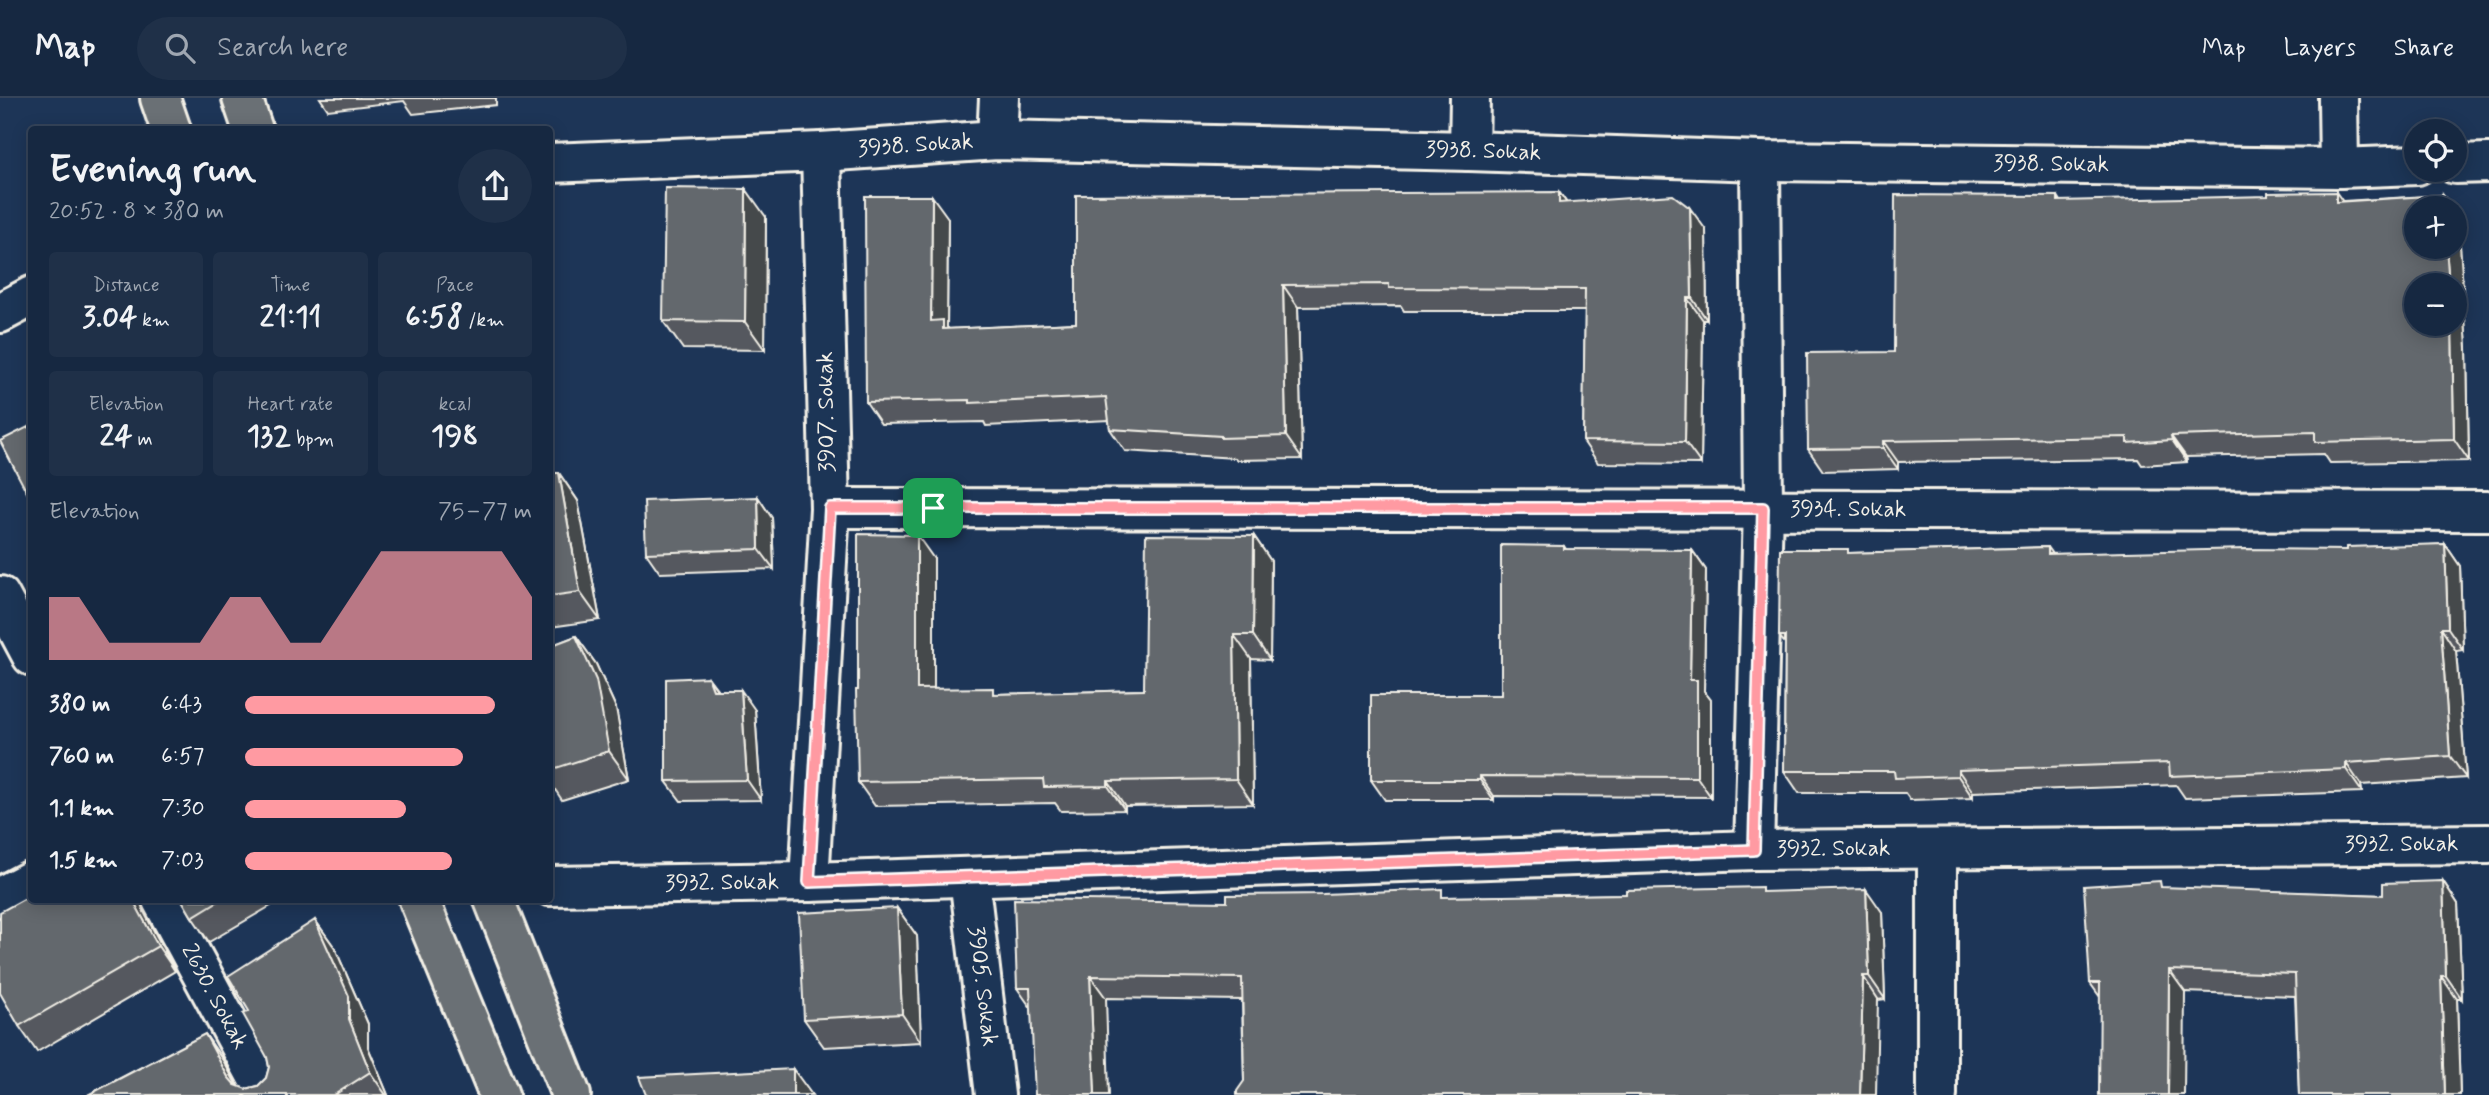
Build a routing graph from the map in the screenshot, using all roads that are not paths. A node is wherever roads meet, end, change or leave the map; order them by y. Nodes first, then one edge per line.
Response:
1 (160, 98) edge
2 (242, 98) edge
3 (999, 98) edge
4 (1470, 98) edge
5 (2338, 98) edge
6 (170, 126) edge
7 (252, 126) edge
8 (997, 140) junction
9 (1469, 151) junction
10 (821, 152) junction
11 (1760, 161) junction
12 (553, 163) edge
13 (2489, 163) edge
14 (2467, 164) edge
15 (2404, 166) edge
16 (2339, 168) junction
17 (28, 298) edge
18 (0, 313) edge
19 (830, 508) junction
20 (1763, 508) junction
21 (2489, 511) edge
22 (0, 596) edge
23 (28, 648) edge
24 (2489, 844) edge
25 (1754, 850) junction
26 (1937, 850) junction
27 (970, 877) junction
28 (28, 882) edge
29 (809, 882) junction
30 (553, 886) edge
31 (0, 897) edge
32 (164, 903) edge
33 (420, 903) edge
34 (495, 903) edge
35 (267, 1095) edge
36 (499, 1095) edge
37 (570, 1095) edge
38 (995, 1095) edge
39 (1937, 1095) edge

1 - 6 main road
2 - 7 main road
3 - 8 street
4 - 9 street
5 - 16 street
8 - 9 street, 3938. Sokak
8 - 10 street, 3938. Sokak
9 - 11 street, 3938. Sokak
10 - 12 street, 3938. Sokak
10 - 19 street, 3907. Sokak
11 - 16 street, 3938. Sokak
11 - 20 street
13 - 14 street
15 - 16 street, 3938. Sokak
17 - 18 street
19 - 20 street, 3934. Sokak
19 - 29 street, 3907. Sokak
20 - 21 street, 3934. Sokak
20 - 25 street
22 - 23 street
24 - 26 street, 3932. Sokak
25 - 26 street, 3932. Sokak
25 - 27 street, 3932. Sokak
26 - 39 street
27 - 29 street, 3932. Sokak
27 - 38 street, 3905. Sokak
28 - 31 street
29 - 30 street, 3932. Sokak
32 - 35 street, 2630. Sokak
33 - 36 main road
34 - 37 main road

